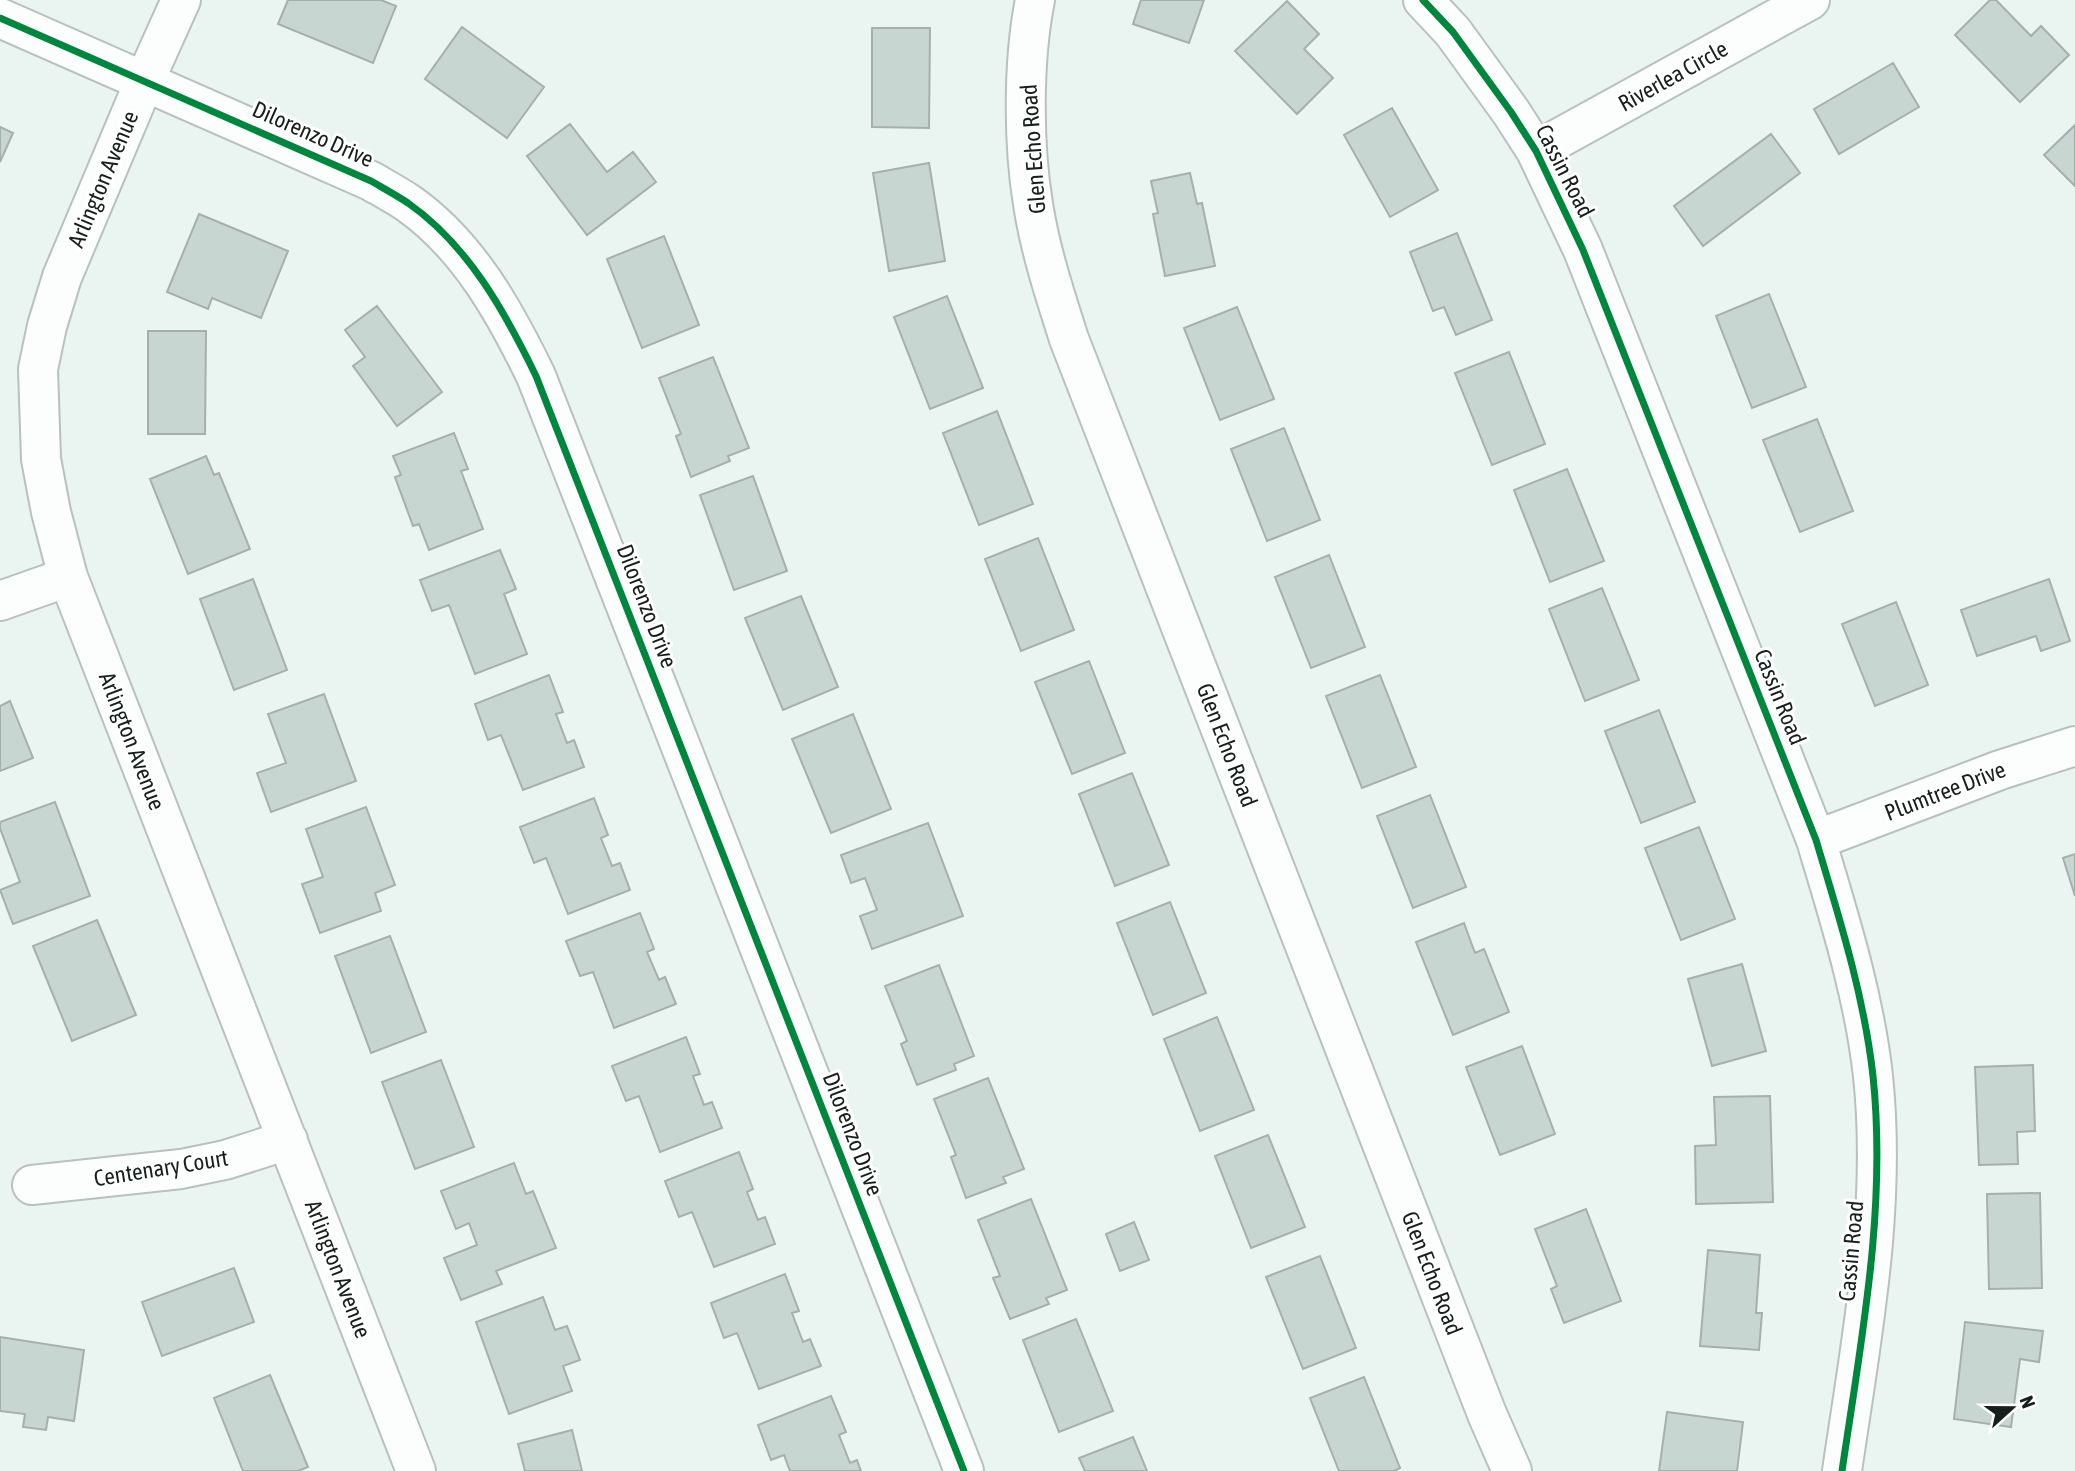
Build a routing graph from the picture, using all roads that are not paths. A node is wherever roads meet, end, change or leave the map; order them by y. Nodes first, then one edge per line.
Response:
1 (181, 0) edge
2 (1035, 0) edge
3 (1423, 0) edge
4 (1810, 0) edge
5 (0, 18) edge
6 (145, 80) junction
7 (1536, 151) junction
8 (68, 577) junction
9 (0, 601) edge
10 (2075, 746) edge
11 (1816, 840) junction
12 (288, 1140) junction
13 (32, 1185) dead end
14 (416, 1471) edge
15 (964, 1471) edge
16 (1512, 1471) edge
17 (1842, 1471) edge

1 - 6 street, Arlington Avenue
2 - 16 street, Glen Echo Road
3 - 7 street, Cassin Road
4 - 7 street, Riverlea Circle
5 - 6 street, Dilorenzo Drive
6 - 8 street, Arlington Avenue
6 - 15 street, Dilorenzo Drive
7 - 11 street, Cassin Road
8 - 9 street
8 - 12 street, Arlington Avenue
10 - 11 street, Plumtree Drive
11 - 17 street, Cassin Road
12 - 13 street, Centenary Court
12 - 14 street, Arlington Avenue

